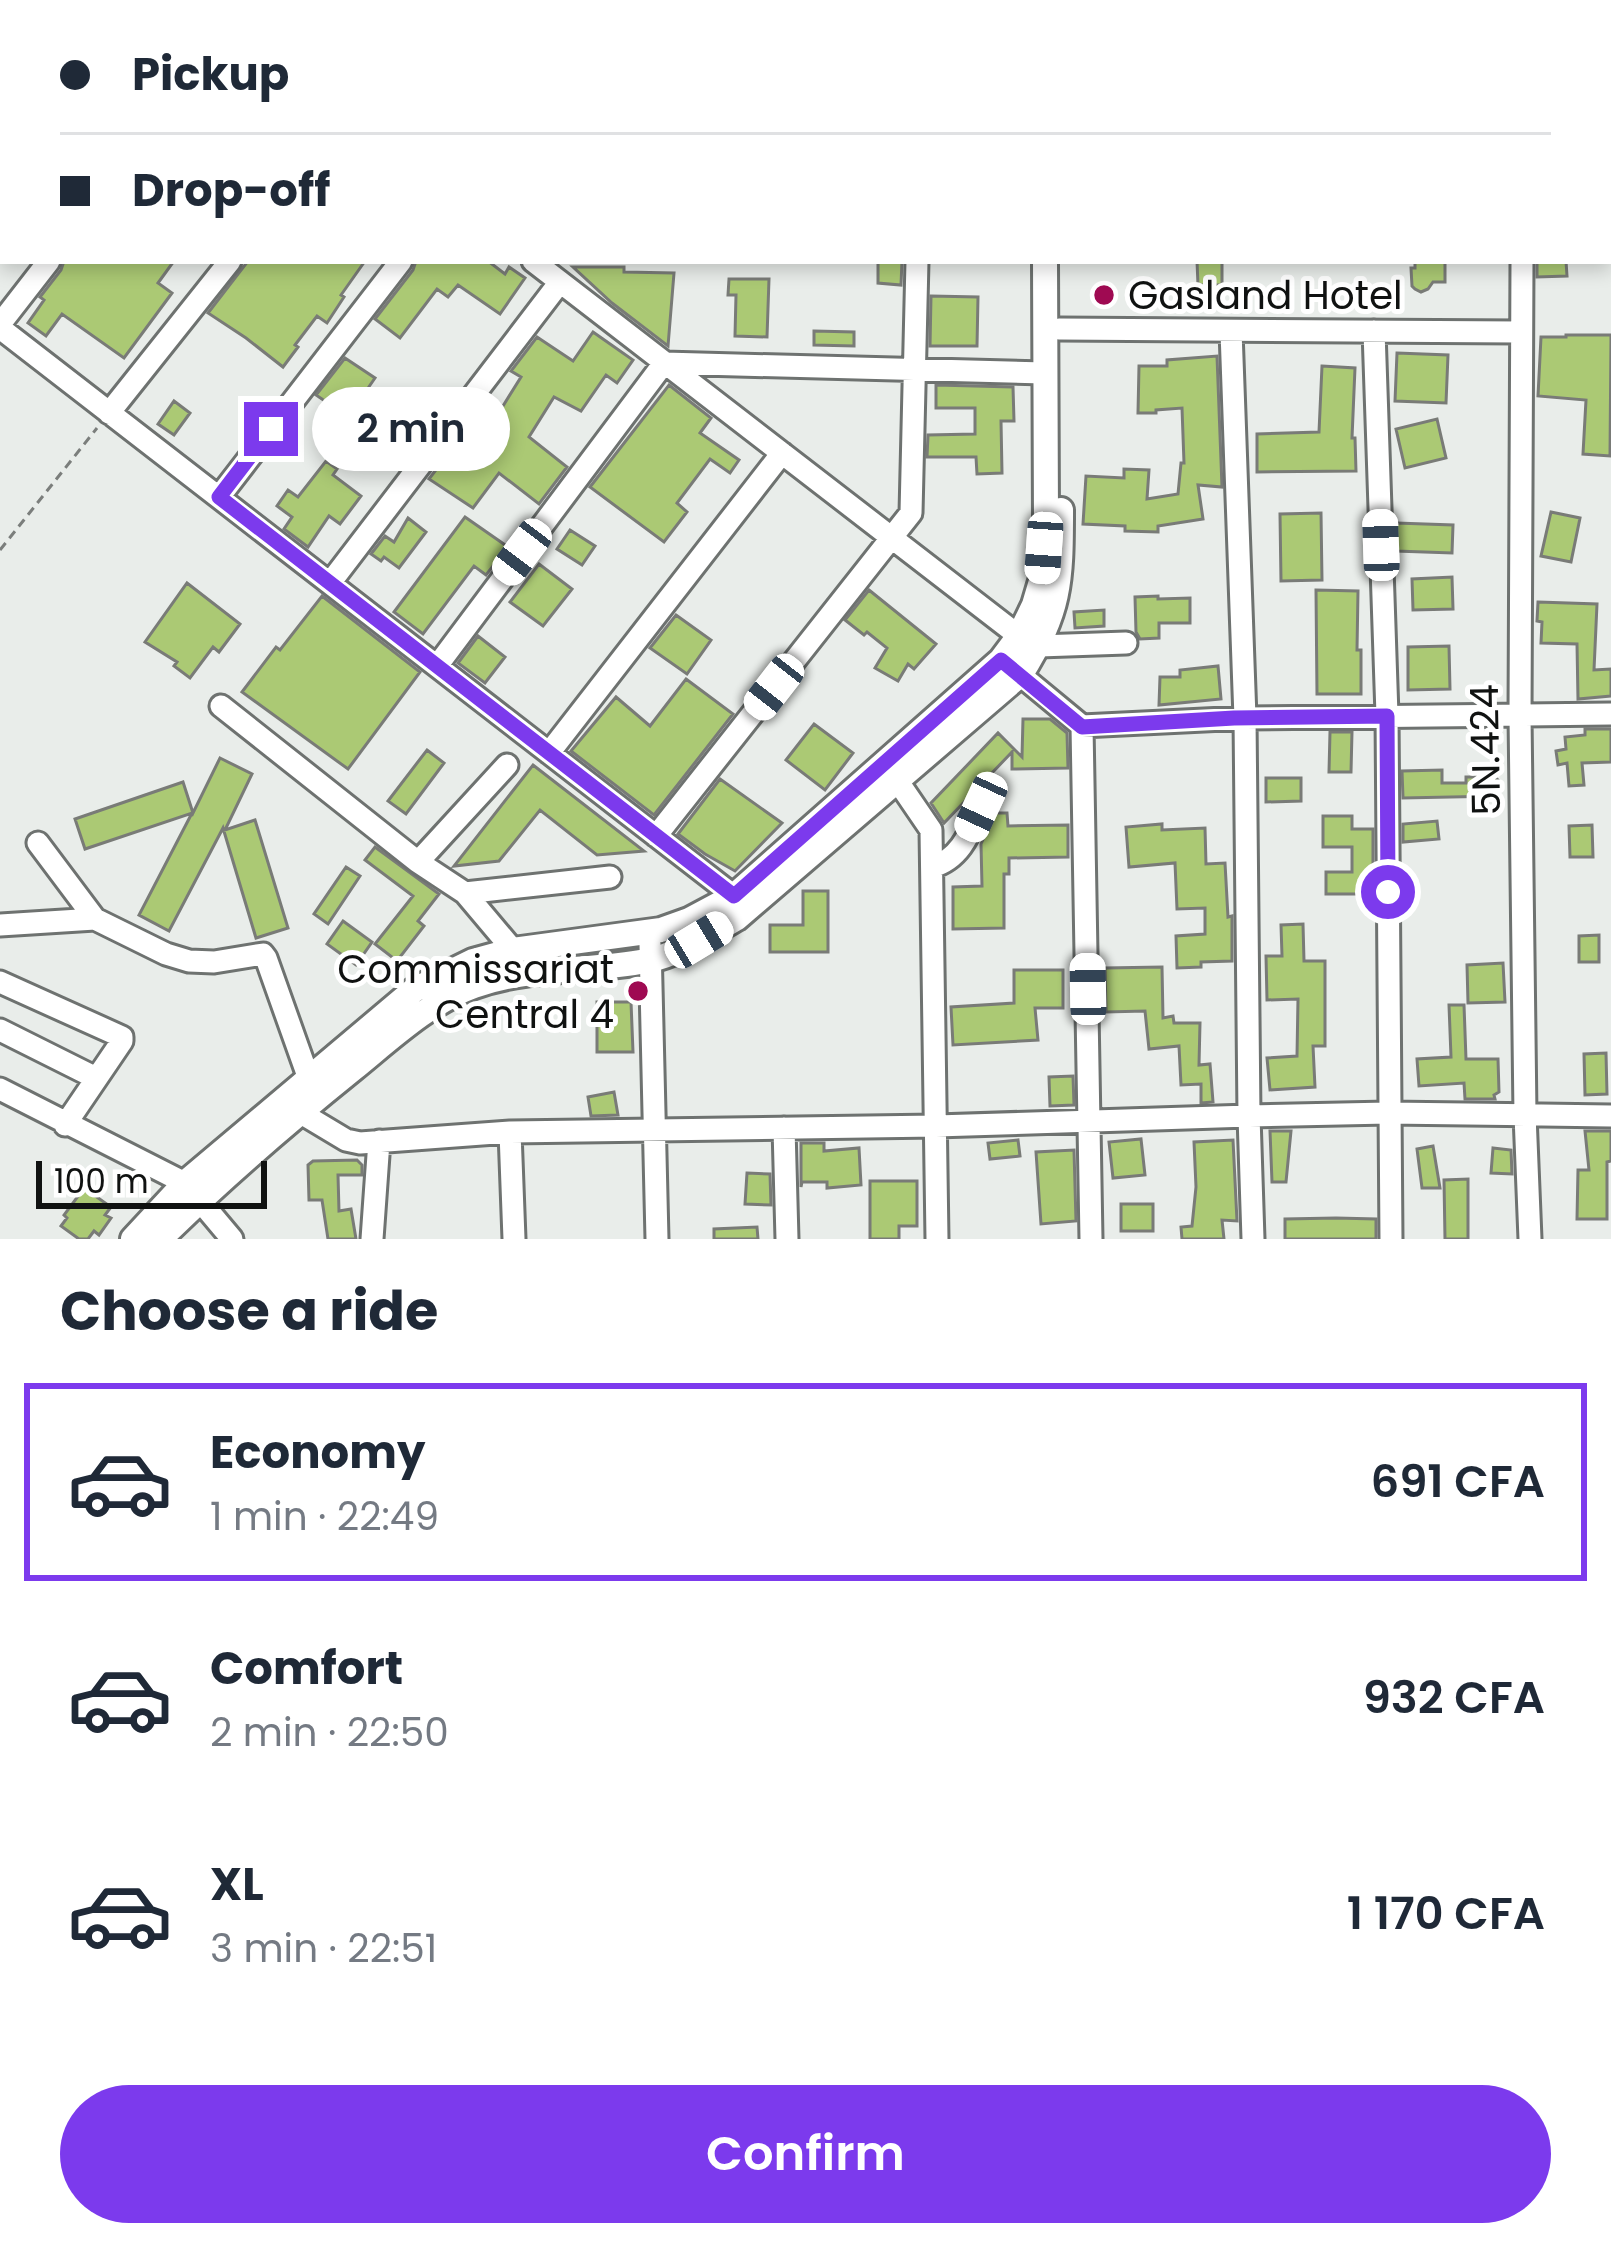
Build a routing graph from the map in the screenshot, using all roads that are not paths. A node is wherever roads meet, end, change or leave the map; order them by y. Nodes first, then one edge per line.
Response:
1 (47, 264) edge
2 (228, 264) edge
3 (399, 264) edge
4 (537, 264) edge
5 (916, 264) edge
6 (1045, 264) edge
7 (1061, 264) edge
8 (1522, 264) edge
9 (560, 282) junction
10 (0, 326) edge
11 (1059, 329) junction
12 (1231, 331) junction
13 (1374, 332) junction
14 (1520, 332) junction
15 (664, 363) junction
16 (914, 371) junction
17 (1044, 374) junction
18 (110, 412) junction
19 (782, 453) junction
20 (219, 497) junction
21 (892, 538) junction
22 (330, 583) junction
23 (1029, 641) junction
24 (1126, 644) dead end
25 (437, 666) junction
26 (1011, 667) junction
27 (221, 706) dead end
28 (1611, 714) edge
29 (1387, 716) junction
30 (1520, 716) junction
31 (1245, 718) junction
32 (1082, 727) junction
33 (549, 753) junction
34 (507, 766) dead end
35 (890, 771) junction
36 (981, 807) dead end
37 (656, 836) junction
38 (38, 843) dead end
39 (418, 862) junction
40 (932, 867) junction
41 (610, 877) dead end
42 (465, 893) junction
43 (734, 896) junction
44 (95, 920) junction
45 (0, 925) edge
46 (650, 932) junction
47 (513, 950) junction
48 (650, 961) junction
49 (0, 982) edge
50 (0, 1030) edge
51 (96, 1078) junction
52 (309, 1078) junction
53 (0, 1089) edge
54 (301, 1113) junction
55 (1388, 1113) junction
56 (1249, 1115) junction
57 (1526, 1115) junction
58 (1611, 1116) edge
59 (1090, 1121) junction
60 (65, 1125) junction
61 (936, 1126) junction
62 (784, 1128) junction
63 (654, 1130) junction
64 (510, 1132) junction
65 (379, 1141) junction
66 (192, 1192) junction
67 (134, 1239) edge
68 (160, 1239) edge
69 (232, 1239) edge
70 (372, 1239) edge
71 (514, 1239) edge
72 (657, 1239) edge
73 (787, 1239) edge
74 (938, 1239) edge
75 (1091, 1239) edge
76 (1253, 1239) edge
77 (1390, 1239) edge
78 (1530, 1239) edge

1 - 10 street
2 - 18 street
3 - 20 street
4 - 9 street
5 - 16 street
6 - 17 main road
7 - 11 main road
8 - 14 street, 5N.424
9 - 15 street
9 - 22 street
10 - 18 street
11 - 12 street
11 - 23 main road
12 - 13 street
12 - 31 street
13 - 14 street
13 - 29 street
14 - 30 street, 5N.424
15 - 16 street
15 - 19 street
15 - 25 street
16 - 17 street
16 - 21 street
17 - 23 main road
18 - 20 street
19 - 21 street
19 - 33 street
20 - 22 street
21 - 23 street
21 - 37 street
22 - 25 street
23 - 24 street
23 - 26 main road
25 - 33 street
26 - 32 street
26 - 35 main road
27 - 39 street
28 - 30 street
29 - 30 street
29 - 31 street
29 - 55 street
30 - 57 street, 5N.424
31 - 32 street
31 - 56 street
32 - 59 street
33 - 37 street
34 - 39 street
35 - 40 street
35 - 43 main road
35 - 48 main road
36 - 40 street
37 - 43 street
38 - 44 street
39 - 42 street
40 - 61 street
41 - 42 street
42 - 47 street
43 - 46 main road
44 - 45 street
44 - 52 street
46 - 47 main road
46 - 48 street
47 - 52 main road
48 - 54 main road
48 - 63 street
49 - 51 street
50 - 51 street
51 - 60 street
52 - 66 main road
53 - 60 street
54 - 65 street
54 - 66 main road
55 - 56 street
55 - 57 street
55 - 77 street
56 - 59 street
56 - 76 street
57 - 58 street
57 - 78 street, 5N.424
59 - 61 street
59 - 75 street
60 - 66 street
61 - 62 street
61 - 74 street
62 - 63 street
62 - 73 street
63 - 64 street
63 - 72 street
64 - 65 street
64 - 71 street
65 - 70 street
66 - 67 main road
66 - 68 main road
66 - 69 street

